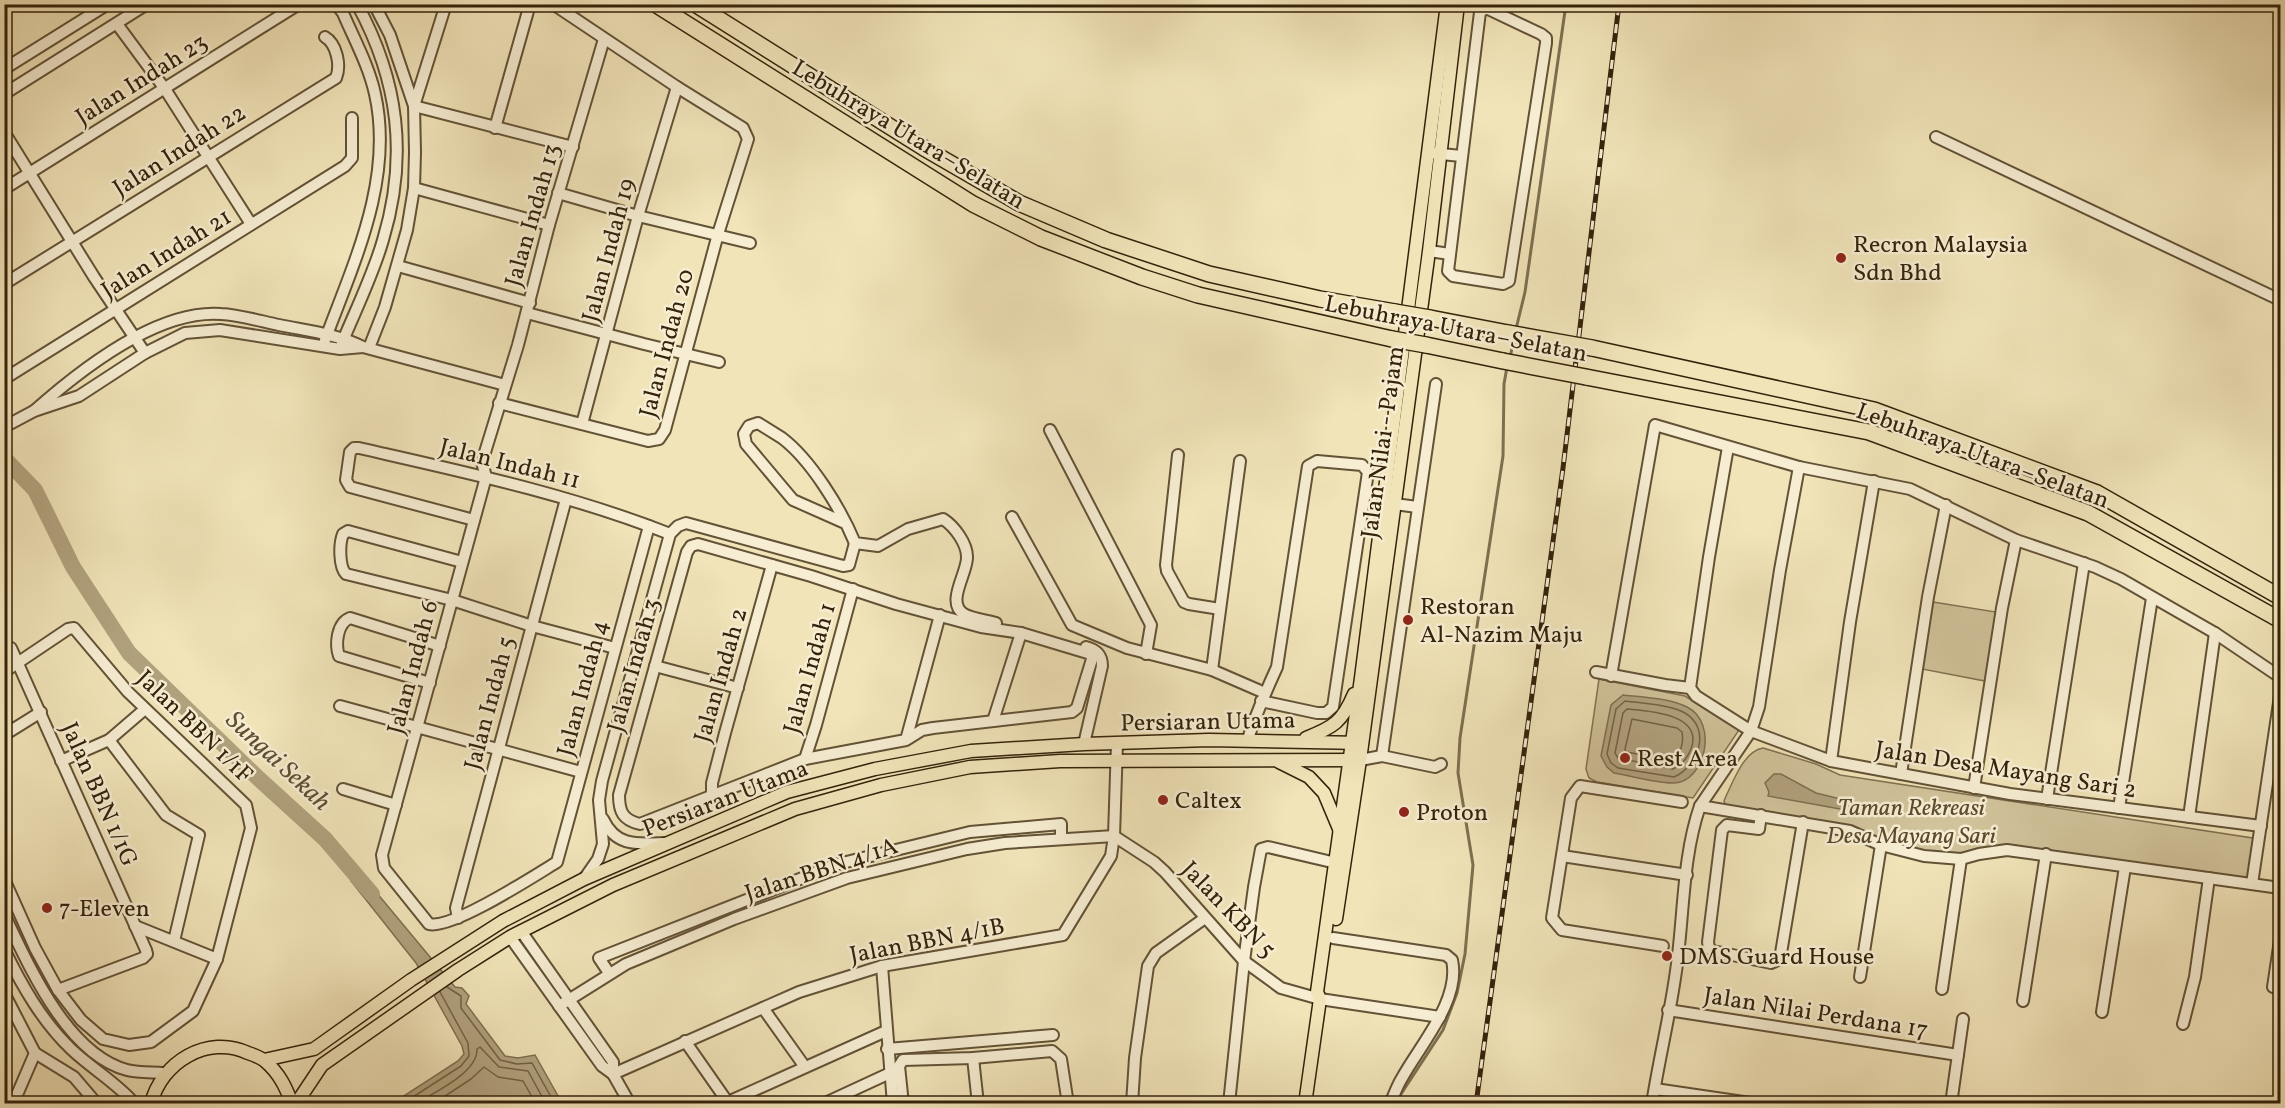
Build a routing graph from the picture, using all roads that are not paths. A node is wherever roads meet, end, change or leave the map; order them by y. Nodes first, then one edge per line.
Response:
1 (108, 4) edge
2 (147, 4) edge
3 (299, 4) edge
4 (336, 4) edge
5 (357, 4) edge
6 (374, 4) edge
7 (446, 4) edge
8 (530, 4) edge
9 (553, 4) edge
10 (655, 4) edge
11 (694, 4) edge
12 (1447, 4) edge
13 (1458, 4) edge
14 (117, 24) junction
15 (325, 37) dead end
16 (604, 39) junction
17 (4, 69) edge
18 (677, 87) junction
19 (165, 88) junction
20 (4, 94) edge
21 (414, 106) junction
22 (352, 118) dead end
23 (495, 128) junction
24 (4, 132) edge
25 (1935, 137) dead end
26 (573, 147) junction
27 (1434, 153) junction
28 (207, 156) junction
29 (1461, 156) junction
30 (31, 173) junction
31 (414, 188) junction
32 (4, 189) edge
33 (558, 193) junction
34 (638, 216) junction
35 (251, 224) junction
36 (549, 225) junction
37 (718, 234) junction
38 (72, 242) junction
39 (750, 243) dead end
40 (1429, 251) junction
41 (1450, 254) junction
42 (398, 266) junction
43 (4, 284) edge
44 (2280, 300) edge
45 (529, 308) junction
46 (116, 309) junction
47 (327, 334) junction
48 (607, 334) junction
49 (135, 337) junction
50 (344, 338) junction
51 (323, 346) junction
52 (366, 347) junction
53 (340, 349) junction
54 (145, 353) junction
55 (686, 355) junction
56 (719, 362) dead end
57 (4, 379) edge
58 (1436, 384) dead end
59 (505, 385) junction
60 (499, 403) junction
61 (34, 411) junction
62 (582, 424) junction
63 (4, 427) edge
64 (1050, 430) dead end
65 (1728, 447) junction
66 (1178, 455) dead end
67 (1240, 461) dead end
68 (1799, 467) junction
69 (486, 477) junction
70 (1874, 482) junction
71 (566, 499) junction
72 (1395, 504) junction
73 (1946, 505) junction
74 (1417, 507) junction
75 (1012, 517) dead end
76 (474, 520) junction
77 (845, 524) junction
78 (649, 526) junction
79 (670, 534) junction
80 (2016, 540) junction
81 (855, 543) junction
82 (462, 562) junction
83 (2084, 563) junction
84 (772, 565) junction
85 (853, 589) junction
86 (2280, 597) edge
87 (2152, 598) junction
88 (452, 600) junction
89 (1220, 609) junction
90 (940, 615) junction
91 (2280, 620) edge
92 (532, 626) junction
93 (1021, 633) junction
94 (2215, 633) junction
95 (440, 646) junction
96 (615, 648) junction
97 (7, 649) edge
98 (1146, 654) junction
99 (19, 662) junction
100 (655, 666) junction
101 (1212, 670) junction
102 (4, 672) edge
103 (1596, 672) dead end
104 (1611, 676) junction
105 (2280, 676) edge
106 (1361, 678) junction
107 (430, 682) junction
108 (738, 688) junction
109 (1690, 688) junction
110 (2280, 696) edge
111 (1263, 697) junction
112 (340, 706) dead end
113 (621, 706) junction
114 (145, 709) junction
115 (40, 712) junction
116 (642, 712) junction
117 (993, 721) junction
118 (418, 727) junction
119 (1751, 730) junction
120 (4, 735) edge
121 (1248, 739) junction
122 (109, 740) junction
123 (906, 740) junction
124 (1299, 740) junction
125 (1117, 743) junction
126 (1357, 743) junction
127 (1084, 744) junction
128 (498, 750) junction
129 (1382, 756) junction
130 (805, 759) junction
131 (1277, 760) junction
132 (1355, 760) junction
133 (61, 761) junction
134 (1116, 761) junction
135 (1831, 761) junction
136 (1441, 764) dead end
137 (581, 772) junction
138 (1901, 774) junction
139 (1974, 788) junction
140 (343, 789) dead end
141 (712, 796) junction
142 (2047, 799) junction
143 (1682, 802) dead end
144 (396, 805) junction
145 (1700, 806) junction
146 (2119, 808) junction
147 (1761, 815) junction
148 (602, 816) junction
149 (2189, 817) junction
150 (1803, 822) junction
151 (2261, 826) junction
152 (1340, 832) junction
153 (1114, 836) junction
154 (1061, 839) junction
155 (928, 842) junction
156 (664, 843) junction
157 (1881, 845) junction
158 (2046, 854) junction
159 (932, 856) junction
160 (1562, 856) junction
161 (1961, 859) junction
162 (1336, 863) junction
163 (2125, 867) junction
164 (1687, 875) junction
165 (2209, 878) junction
166 (4, 879) edge
167 (584, 879) junction
168 (2252, 884) junction
169 (2280, 888) edge
170 (4, 914) edge
171 (458, 918) junction
172 (1205, 918) junction
173 (135, 926) junction
174 (515, 934) junction
175 (1333, 938) junction
176 (2280, 939) edge
177 (174, 941) junction
178 (1663, 946) dead end
179 (35, 948) junction
180 (4, 949) edge
181 (23, 954) junction
182 (217, 959) junction
183 (1244, 961) junction
184 (882, 966) junction
185 (609, 973) junction
186 (1860, 977) dead end
187 (2273, 987) dead end
188 (23, 988) junction
189 (1942, 989) dead end
190 (58, 990) junction
191 (5, 994) edge
192 (569, 999) junction
193 (1320, 999) junction
194 (2023, 1001) dead end
195 (559, 1006) junction
196 (763, 1008) junction
197 (1668, 1010) junction
198 (2102, 1012) dead end
199 (1440, 1017) junction
200 (1963, 1019) dead end
201 (2183, 1024) dead end
202 (886, 1031) junction
203 (1053, 1035) dead end
204 (685, 1041) junction
205 (887, 1048) junction
206 (35, 1053) junction
207 (1958, 1055) junction
208 (973, 1058) junction
209 (264, 1060) junction
210 (805, 1067) junction
211 (164, 1073) junction
212 (890, 1073) junction
213 (614, 1074) junction
214 (1655, 1089) junction
215 (728, 1103) edge
216 (1067, 1103) edge
217 (13, 1104) edge
218 (98, 1104) edge
219 (135, 1104) edge
220 (151, 1104) edge
221 (294, 1104) edge
222 (630, 1104) edge
223 (823, 1104) edge
224 (893, 1104) edge
225 (903, 1104) edge
226 (978, 1104) edge
227 (1101, 1104) edge
228 (1132, 1104) edge
229 (1229, 1104) edge
230 (1305, 1104) edge
231 (1390, 1104) edge
232 (1652, 1104) edge
233 (1756, 1104) edge
234 (1951, 1104) edge

1 - 17 street
2 - 14 street
3 - 19 street, Jalan Indah 23
4 - 47 street
5 - 50 street
6 - 21 street
7 - 21 street
8 - 23 street
9 - 16 street
10 - 91 highway, Lebuhraya Utara–Selatan, bridge
11 - 86 highway, Lebuhraya Utara–Selatan, bridge
12 - 27 main road, Jalan Nilai - Pajam
13 - 27 main road, Jalan Nilai - Pajam
14 - 19 street
14 - 20 street
15 - 28 street, Jalan Indah 22
16 - 18 street
16 - 26 street, Jalan Indah 13
18 - 34 street, Jalan Indah 19
18 - 37 street, Jalan Indah 20
19 - 28 street
19 - 30 street, Jalan Indah 23
21 - 23 street
21 - 31 street
22 - 35 street, Jalan Indah 21
23 - 26 street
24 - 30 street
25 - 44 street
26 - 33 street, Jalan Indah 13
27 - 29 street
27 - 40 main road, Jalan Nilai - Pajam
27 - 106 main road, Jalan Nilai - Pajam
28 - 35 street
28 - 38 street, Jalan Indah 22
29 - 41 street
29 - 41 street
30 - 32 street, Jalan Indah 23
30 - 38 street
31 - 36 street
31 - 42 street
33 - 34 street
33 - 36 street, Jalan Indah 13
34 - 37 street
34 - 48 street, Jalan Indah 19
35 - 46 street, Jalan Indah 21
36 - 45 street, Jalan Indah 13
37 - 39 street
37 - 55 street, Jalan Indah 20
38 - 43 street, Jalan Indah 22
38 - 46 street
40 - 41 street
40 - 72 main road, Jalan Nilai - Pajam
42 - 45 street
42 - 52 street
45 - 48 street
45 - 59 street, Jalan Indah 13
46 - 49 street
46 - 57 street, Jalan Indah 21
47 - 49 street
47 - 50 street
47 - 51 street
48 - 55 street
48 - 62 street, Jalan Indah 19
49 - 54 street
49 - 61 street
50 - 52 street
50 - 53 street
51 - 53 street
51 - 54 street
52 - 53 street
52 - 59 street
54 - 61 street
55 - 56 street
55 - 62 street, Jalan Indah 20
58 - 74 street
59 - 60 street, Jalan Indah 13
60 - 62 street, Jalan Indah 20
60 - 69 street, Jalan Indah 13
61 - 63 street
64 - 98 street
65 - 68 street
65 - 104 street
65 - 109 street
66 - 89 street
67 - 89 street
68 - 70 street
68 - 119 street
69 - 71 street, Jalan Indah 11
69 - 76 street, Jalan Indah 6
69 - 76 street, Jalan Indah 11
70 - 73 street
70 - 135 street
71 - 78 street, Jalan Indah 11
71 - 92 street, Jalan Indah 5
72 - 74 street
72 - 126 main road, Jalan Nilai - Pajam
73 - 80 street
73 - 138 street
74 - 129 street
75 - 98 street
76 - 82 street, Jalan Indah 6
77 - 77 street
77 - 81 street
78 - 79 street, Jalan Indah 11
78 - 96 street, Jalan Indah 4
79 - 81 street
79 - 113 street
80 - 83 street
80 - 139 street
81 - 127 street
82 - 88 street, Jalan Indah 6
82 - 88 street
83 - 87 street
83 - 142 street
84 - 85 street
84 - 100 street, Jalan Indah 3
84 - 108 street, Jalan Indah 2
85 - 90 street
85 - 130 street, Jalan Indah 1
87 - 94 street
87 - 146 street
88 - 92 street
88 - 95 street, Jalan Indah 6
89 - 101 street
90 - 93 street
90 - 123 street
92 - 96 street
92 - 128 street, Jalan Indah 5
93 - 117 street
93 - 117 street
94 - 105 street
94 - 149 street
95 - 107 street, Jalan Indah 6
95 - 107 street
96 - 137 street, Jalan Indah 4
97 - 99 street, Jalan BBN 1/1G
98 - 101 street
99 - 102 street, Jalan BBN 1/1F
99 - 114 street, Jalan BBN 1/1F
99 - 115 street, Jalan BBN 1/1G
100 - 108 street
100 - 116 street, Jalan Indah 3
101 - 111 street
103 - 104 street
104 - 109 street
106 - 124 main road
106 - 126 main road, Jalan Nilai - Pajam
107 - 118 street, Jalan Indah 6
108 - 141 street, Jalan Indah 2
109 - 119 street, Jalan Desa Mayang Sari 2
110 - 151 street
111 - 111 street
111 - 121 street
112 - 118 street
113 - 116 street
113 - 148 street
114 - 122 street
114 - 182 street, Jalan BBN 1/1F
115 - 120 street
115 - 133 street, Jalan BBN 1/1G
116 - 141 street, Jalan Indah 3
117 - 123 street
118 - 128 street
118 - 144 street, Jalan Indah 6
119 - 135 street, Jalan Desa Mayang Sari 2
119 - 145 street
121 - 124 main road, Persiaran Utama
121 - 125 main road, Persiaran Utama
122 - 133 street
122 - 177 street
123 - 130 street
124 - 126 main road, Persiaran Utama
125 - 127 main road, Persiaran Utama
125 - 134 street, Jalan BBN 4/1B
126 - 129 street
126 - 132 main road
127 - 156 main road, Persiaran Utama
128 - 137 street
128 - 171 street, Jalan Indah 5
129 - 132 street
129 - 136 street
130 - 141 street
131 - 132 main road, Persiaran Utama
131 - 134 main road, Persiaran Utama
131 - 152 main road
132 - 152 main road
132 - 175 main road
133 - 173 street, Jalan BBN 1/1G
134 - 153 street, Jalan BBN 4/1B
134 - 174 main road, Persiaran Utama
135 - 138 street, Jalan Desa Mayang Sari 2
137 - 171 street, Jalan Indah 4
138 - 139 street, Jalan Desa Mayang Sari 2
139 - 142 street, Jalan Desa Mayang Sari 2
140 - 144 street
142 - 146 street, Jalan Desa Mayang Sari 2
143 - 160 street
144 - 171 street, Jalan Indah 6
145 - 147 street
145 - 164 street
146 - 149 street, Jalan Desa Mayang Sari 2
147 - 150 street
147 - 150 street
148 - 156 street
148 - 167 street
149 - 151 street, Jalan Desa Mayang Sari 2
150 - 157 street
151 - 168 street
152 - 162 main road
153 - 154 street, Jalan BBN 4/1A
153 - 172 street, Jalan KBN 5
153 - 184 street, Jalan BBN 4/1B
154 - 155 street
154 - 159 street, Jalan BBN 4/1A
155 - 159 street
155 - 185 street
156 - 167 main road, Persiaran Utama
157 - 161 street
157 - 186 street
158 - 161 street
158 - 163 street
158 - 194 street
159 - 185 street, Jalan BBN 4/1A
160 - 164 street
160 - 178 street
161 - 189 street
162 - 183 street
162 - 193 main road
163 - 165 street
163 - 198 street
164 - 197 street
165 - 168 street
165 - 201 street
166 - 179 street, Jalan BBN 1/1F
167 - 209 main road, Persiaran Utama
168 - 169 street
170 - 181 street
172 - 183 street, Jalan KBN 5
172 - 228 street
173 - 177 street
173 - 190 street, Jalan BBN 1/1G
174 - 192 street
174 - 195 street
174 - 221 main road, Persiaran Utama
175 - 193 main road
175 - 199 street
176 - 187 street
177 - 182 street
179 - 181 street
179 - 190 street, Jalan BBN 1/1F
180 - 188 street
181 - 211 street
182 - 190 street, Jalan BBN 1/1F
183 - 193 street, Jalan KBN 5
183 - 229 street
184 - 196 street, Jalan BBN 4/1B
184 - 202 street
185 - 192 street, Jalan BBN 4/1A
188 - 191 street
188 - 219 street
191 - 206 street
192 - 195 street, Jalan BBN 4/1A
192 - 213 street
193 - 199 street, Jalan KBN 5
193 - 230 main road
195 - 213 street
196 - 204 street, Jalan BBN 4/1B
196 - 210 street
197 - 207 street, Jalan Nilai Perdana 17
197 - 214 street
199 - 231 street
200 - 207 street
202 - 205 street
202 - 210 street
203 - 205 street
204 - 213 street, Jalan BBN 4/1B
204 - 215 street
205 - 212 street
206 - 217 street
206 - 218 street
207 - 234 street
208 - 216 street
208 - 225 street
208 - 226 street
209 - 211 main road
209 - 221 main road
210 - 215 street
211 - 220 main road
212 - 223 street
212 - 224 street
213 - 222 street
214 - 232 street
214 - 233 street
216 - 227 street

